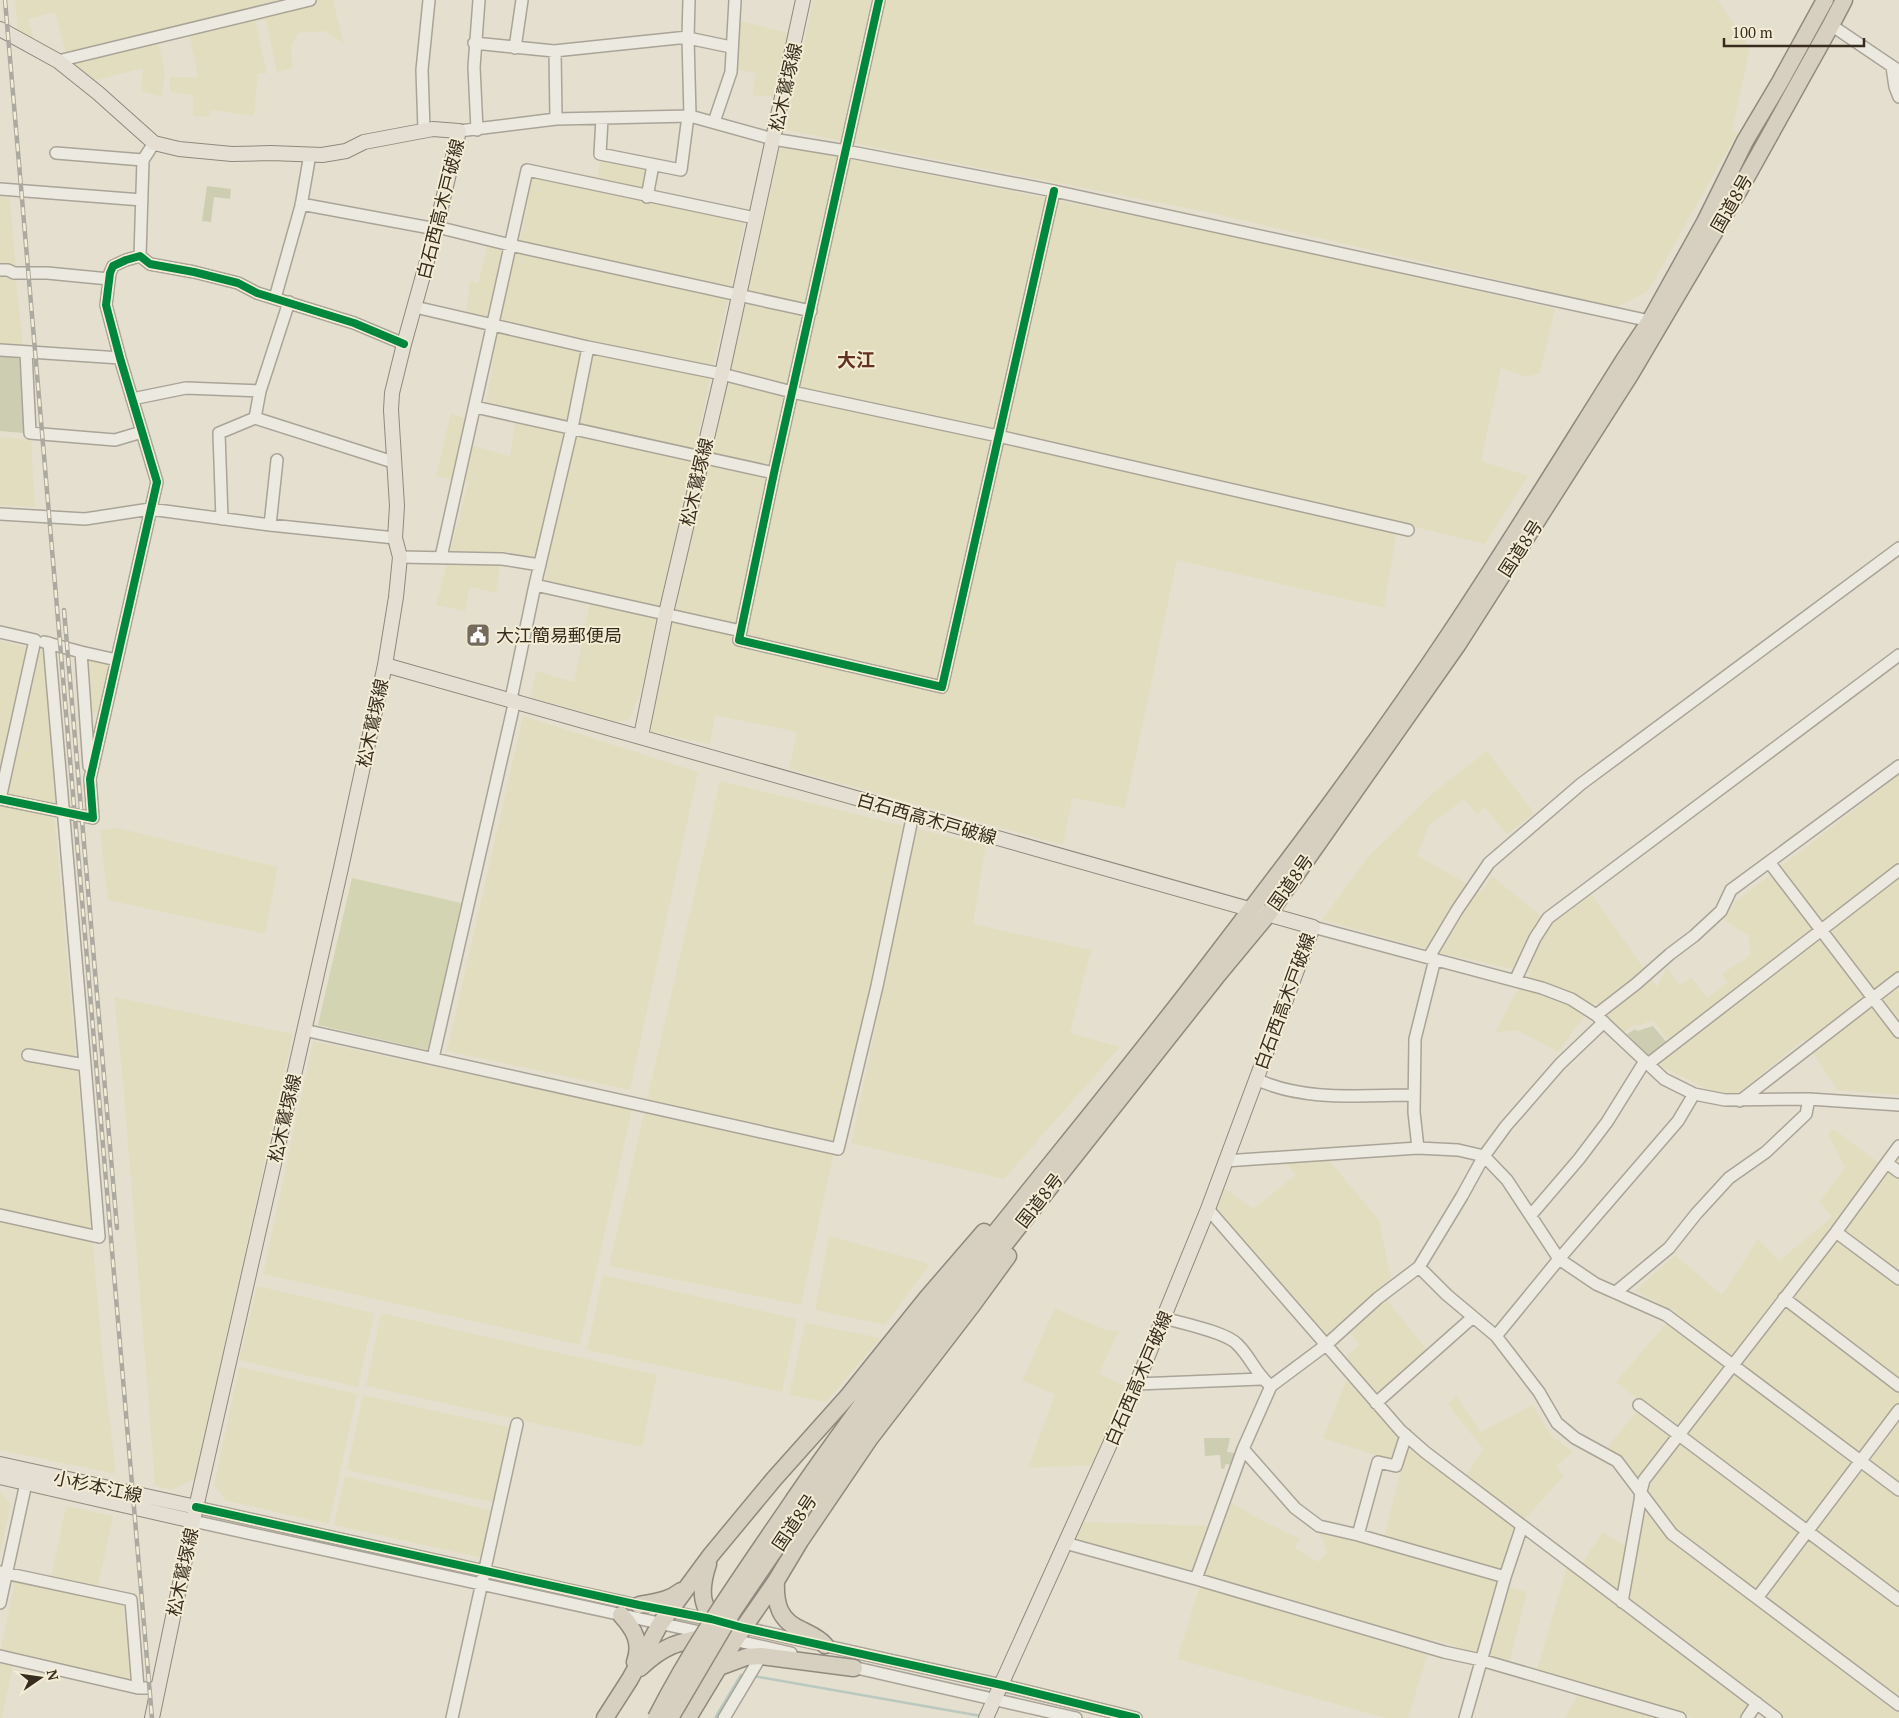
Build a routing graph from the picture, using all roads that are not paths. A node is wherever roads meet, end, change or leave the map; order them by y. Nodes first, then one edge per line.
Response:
1 (310, 0) edge
2 (429, 0) edge
3 (479, 0) edge
4 (522, 0) edge
5 (689, 0) edge
6 (735, 0) edge
7 (803, 0) edge
8 (879, 0) edge
9 (1825, 0) edge
10 (1844, 0) edge
11 (1831, 26) junction
12 (0, 29) edge
13 (688, 37) junction
14 (474, 43) junction
15 (731, 47) junction
16 (516, 48) junction
17 (555, 51) junction
18 (58, 61) junction
19 (1896, 69) edge
20 (1899, 97) edge
21 (689, 116) junction
22 (556, 119) junction
23 (602, 119) junction
24 (714, 122) junction
25 (424, 130) junction
26 (478, 130) junction
27 (459, 131) junction
28 (773, 139) junction
29 (154, 143) junction
30 (846, 151) junction
31 (56, 153) dead end
32 (310, 154) junction
33 (143, 160) junction
34 (653, 165) junction
35 (0, 189) edge
36 (1054, 191) junction
37 (647, 197) junction
38 (142, 200) junction
39 (301, 204) junction
40 (755, 218) junction
41 (436, 228) junction
42 (510, 245) junction
43 (140, 256) junction
44 (0, 270) edge
45 (109, 279) junction
46 (738, 295) junction
47 (275, 298) junction
48 (288, 302) junction
49 (415, 308) junction
50 (811, 311) junction
51 (1650, 321) junction
52 (493, 324) junction
53 (404, 344) junction
54 (588, 347) junction
55 (0, 350) edge
56 (26, 352) junction
57 (120, 358) junction
58 (722, 374) junction
59 (260, 391) junction
60 (792, 392) junction
61 (132, 399) junction
62 (475, 407) junction
63 (255, 418) junction
64 (572, 428) junction
65 (142, 432) junction
66 (998, 436) junction
67 (702, 457) junction
68 (277, 460) dead end
69 (393, 462) junction
70 (774, 473) junction
71 (150, 509) junction
72 (0, 514) edge
73 (222, 518) junction
74 (270, 525) junction
75 (1408, 530) dead end
76 (396, 538) junction
77 (1899, 548) edge
78 (400, 557) junction
79 (441, 557) junction
80 (540, 565) junction
81 (535, 585) junction
82 (666, 613) junction
83 (741, 631) junction
84 (0, 632) edge
85 (35, 640) junction
86 (49, 643) junction
87 (81, 652) junction
88 (1899, 655) edge
89 (117, 660) junction
90 (385, 665) junction
91 (513, 700) junction
92 (641, 736) junction
93 (1899, 766) edge
94 (90, 779) junction
95 (0, 799) edge
96 (64, 812) junction
97 (913, 814) junction
98 (1769, 862) junction
99 (1899, 870) edge
100 (1251, 909) junction
101 (1268, 914) junction
102 (1310, 926) junction
103 (1820, 930) junction
104 (1432, 958) junction
105 (1899, 978) edge
106 (1515, 981) junction
107 (1872, 998) junction
108 (1600, 1018) junction
109 (304, 1030) junction
110 (1899, 1032) edge
111 (28, 1055) dead end
112 (433, 1058) junction
113 (1647, 1062) junction
114 (85, 1065) junction
115 (1256, 1079) junction
116 (1694, 1094) junction
117 (1414, 1095) junction
118 (1809, 1099) junction
119 (1740, 1101) junction
120 (1899, 1105) edge
121 (1899, 1146) edge
122 (1418, 1148) junction
123 (1484, 1156) junction
124 (1225, 1160) junction
125 (1887, 1163) junction
126 (1050, 1166) junction
127 (1899, 1172) edge
128 (1035, 1205) junction
129 (1208, 1209) junction
130 (0, 1215) edge
131 (1531, 1215) junction
132 (1836, 1232) junction
133 (1559, 1258) junction
134 (1419, 1267) junction
135 (1899, 1279) edge
136 (1616, 1292) junction
137 (1784, 1298) junction
138 (1473, 1317) junction
139 (1164, 1318) junction
140 (1496, 1336) junction
141 (1326, 1345) junction
142 (1733, 1364) junction
143 (1261, 1379) junction
144 (1137, 1384) junction
145 (1271, 1386) junction
146 (1899, 1386) edge
147 (1376, 1402) junction
148 (1639, 1405) dead end
149 (1899, 1410) edge
150 (517, 1424) dead end
151 (1679, 1434) junction
152 (1406, 1435) junction
153 (1243, 1449) junction
154 (1860, 1461) junction
155 (0, 1464) edge
156 (0, 1477) edge
157 (26, 1483) junction
158 (1899, 1490) edge
159 (1641, 1491) junction
160 (800, 1502) junction
161 (196, 1507) junction
162 (193, 1521) junction
163 (1522, 1526) junction
164 (1808, 1530) junction
165 (1358, 1535) junction
166 (1065, 1543) junction
167 (711, 1555) junction
168 (3, 1572) edge
169 (485, 1572) junction
170 (1505, 1577) junction
171 (1196, 1579) junction
172 (776, 1581) junction
173 (482, 1584) junction
174 (686, 1588) junction
175 (1757, 1598) junction
176 (1899, 1600) edge
177 (1622, 1602) junction
178 (0, 1603) edge
179 (639, 1606) junction
180 (621, 1615) junction
181 (664, 1617) junction
182 (713, 1627) junction
183 (740, 1634) junction
184 (825, 1645) junction
185 (0, 1656) edge
186 (761, 1656) junction
187 (1481, 1660) junction
188 (719, 1667) junction
189 (854, 1668) junction
190 (630, 1678) junction
191 (1002, 1685) junction
192 (138, 1688) junction
193 (158, 1688) junction
194 (995, 1699) junction
195 (1757, 1703) junction
196 (1899, 1705) edge
197 (152, 1718) edge
198 (452, 1718) edge
199 (605, 1718) edge
200 (656, 1718) edge
201 (670, 1718) edge
202 (688, 1718) edge
203 (724, 1718) edge
204 (986, 1718) edge
205 (1076, 1718) edge
206 (1136, 1718) edge
207 (1465, 1718) edge
208 (1680, 1718) edge
209 (1747, 1718) edge
210 (1776, 1718) edge

1 - 18 street
2 - 25 street
3 - 14 street
4 - 16 street
5 - 13 street
6 - 15 street
7 - 28 main road, 松木鷲塚線
8 - 30 street
9 - 51 highway, 国道8号
10 - 11 highway, 国道8号
11 - 19 street
11 - 101 highway, 国道8号
12 - 18 main road, 白石西高木戸破線
13 - 15 street
13 - 17 street
13 - 21 street
14 - 16 street
14 - 26 street
15 - 24 street
16 - 17 street
17 - 22 street
18 - 29 main road, 白石西高木戸破線
19 - 20 street
21 - 23 street
21 - 24 street
21 - 34 street
22 - 23 street
22 - 26 street
23 - 34 street
24 - 28 street
25 - 27 main road, 白石西高木戸破線
25 - 32 main road, 白石西高木戸破線
26 - 27 street
27 - 41 main road, 白石西高木戸破線
28 - 30 street
28 - 40 main road, 松木鷲塚線
29 - 32 main road, 白石西高木戸破線
29 - 33 street
30 - 36 street
30 - 50 street
31 - 33 street
32 - 39 street
33 - 38 street
34 - 37 street
35 - 38 street
36 - 51 street
36 - 66 street
37 - 40 street
37 - 42 street
38 - 43 street
39 - 41 street
39 - 47 street
40 - 46 main road, 松木鷲塚線
41 - 42 street
41 - 49 main road, 白石西高木戸破線
42 - 46 street
42 - 52 street
43 - 45 street
43 - 47 street
44 - 45 street
45 - 57 street
46 - 50 street
46 - 58 main road, 松木鷲塚線
47 - 48 street
48 - 53 street
48 - 59 street
49 - 52 street
49 - 53 main road, 白石西高木戸破線
50 - 60 street
51 - 100 highway, 国道8号
52 - 54 street
52 - 62 street
53 - 69 main road, 白石西高木戸破線
54 - 58 street
54 - 64 street
55 - 56 street
56 - 57 street
56 - 65 street
57 - 61 street
58 - 60 street
58 - 67 main road, 松木鷲塚線
59 - 61 street
59 - 63 street
60 - 66 street
60 - 70 street
61 - 65 street
62 - 64 street
62 - 79 street
63 - 69 street
63 - 73 street
64 - 67 street
64 - 80 street
65 - 71 street
66 - 75 street
66 - 83 street
67 - 70 street
67 - 82 main road, 松木鷲塚線
68 - 74 street
69 - 76 main road, 白石西高木戸破線
70 - 83 street
71 - 72 street
71 - 73 street
71 - 89 street
73 - 74 street
74 - 76 street
76 - 78 main road, 白石西高木戸破線
77 - 104 street
78 - 79 street
78 - 90 main road, 白石西高木戸破線
79 - 80 street
80 - 81 street
81 - 82 street
81 - 91 street
82 - 83 street
82 - 92 main road, 松木鷲塚線
84 - 85 street
85 - 86 street
85 - 95 street
86 - 87 street
86 - 96 street
87 - 89 street
87 - 94 street
88 - 106 street
89 - 94 street
90 - 91 main road, 松木鷲塚線
90 - 109 main road, 松木鷲塚線
91 - 92 main road, 松木鷲塚線
91 - 112 street
92 - 97 main road, 白石西高木戸破線
93 - 98 street
94 - 96 street
95 - 96 street
96 - 114 street
97 - 100 main road, 白石西高木戸破線
97 - 112 street
98 - 103 street
98 - 108 street
99 - 103 street
100 - 101 main road, 白石西高木戸破線
100 - 126 highway, 国道8号
101 - 102 main road, 白石西高木戸破線
101 - 128 highway, 国道8号
102 - 104 street
102 - 115 main road, 白石西高木戸破線
103 - 107 street
103 - 113 street
104 - 106 street
104 - 117 street
105 - 107 street
106 - 108 street
107 - 110 street
107 - 119 street
108 - 113 street
108 - 123 street
109 - 112 street
109 - 161 main road, 松木鷲塚線
111 - 114 street
113 - 116 street
113 - 131 street
114 - 130 street
115 - 117 street
115 - 124 main road, 白石西高木戸破線
116 - 119 street
116 - 133 street
117 - 122 street
118 - 119 street
118 - 120 street
118 - 136 street
121 - 125 street
122 - 123 street
122 - 124 street
123 - 131 street
123 - 134 street
124 - 129 main road, 白石西高木戸破線
125 - 127 street
125 - 132 street
126 - 160 highway, 国道8号
126 - 167 highway
128 - 160 highway, 国道8号
128 - 172 highway
129 - 139 main road, 白石西高木戸破線
129 - 141 street
131 - 133 street
132 - 135 street
132 - 137 street
133 - 136 street
133 - 140 street
134 - 138 street
134 - 141 street
136 - 142 street
137 - 142 street
137 - 146 street
138 - 140 street
138 - 147 street
139 - 143 street
139 - 144 main road, 白石西高木戸破線
140 - 159 street
141 - 145 street
141 - 147 street
142 - 151 street
142 - 154 street
143 - 144 street
143 - 145 street
144 - 166 main road, 白石西高木戸破線
145 - 153 street
147 - 152 street
148 - 151 street
149 - 154 street
150 - 169 street
151 - 159 street
151 - 164 street
152 - 163 street
152 - 165 street
153 - 165 street
153 - 171 street
154 - 158 street
154 - 164 street
155 - 161 main road, 小杉本江線
156 - 157 main road, 小杉本江線
157 - 162 main road, 小杉本江線
157 - 168 street
159 - 175 street
159 - 177 street
160 - 200 highway, 国道8号, bridge
160 - 201 highway, 国道8号, bridge
161 - 162 main road, 松木鷲塚線
161 - 169 street
162 - 173 street
162 - 193 main road, 松木鷲塚線
163 - 170 street
163 - 177 street
164 - 175 street
164 - 176 street
165 - 170 street
166 - 171 street
166 - 191 main road, 白石西高木戸破線
167 - 174 highway
167 - 182 highway
168 - 178 street
168 - 192 street
169 - 173 street
169 - 179 street
170 - 187 street
171 - 187 street
172 - 183 highway
172 - 184 highway
173 - 180 street
173 - 198 street
174 - 179 highway
174 - 181 highway
175 - 196 street
177 - 195 street
179 - 181 street
180 - 181 street
180 - 190 highway
181 - 182 street
181 - 182 street
181 - 190 highway
182 - 183 highway
182 - 190 highway
183 - 184 street
183 - 188 highway
183 - 189 street
184 - 191 street
185 - 192 street
186 - 188 highway
186 - 189 highway
186 - 203 street
187 - 207 street
187 - 208 street
188 - 202 highway
189 - 194 street
190 - 199 highway
191 - 194 main road, 白石西高木戸破線
191 - 206 street
192 - 193 street
193 - 197 main road, 松木鷲塚線
194 - 204 main road, 白石西高木戸破線
194 - 205 street
195 - 209 street
195 - 210 street

